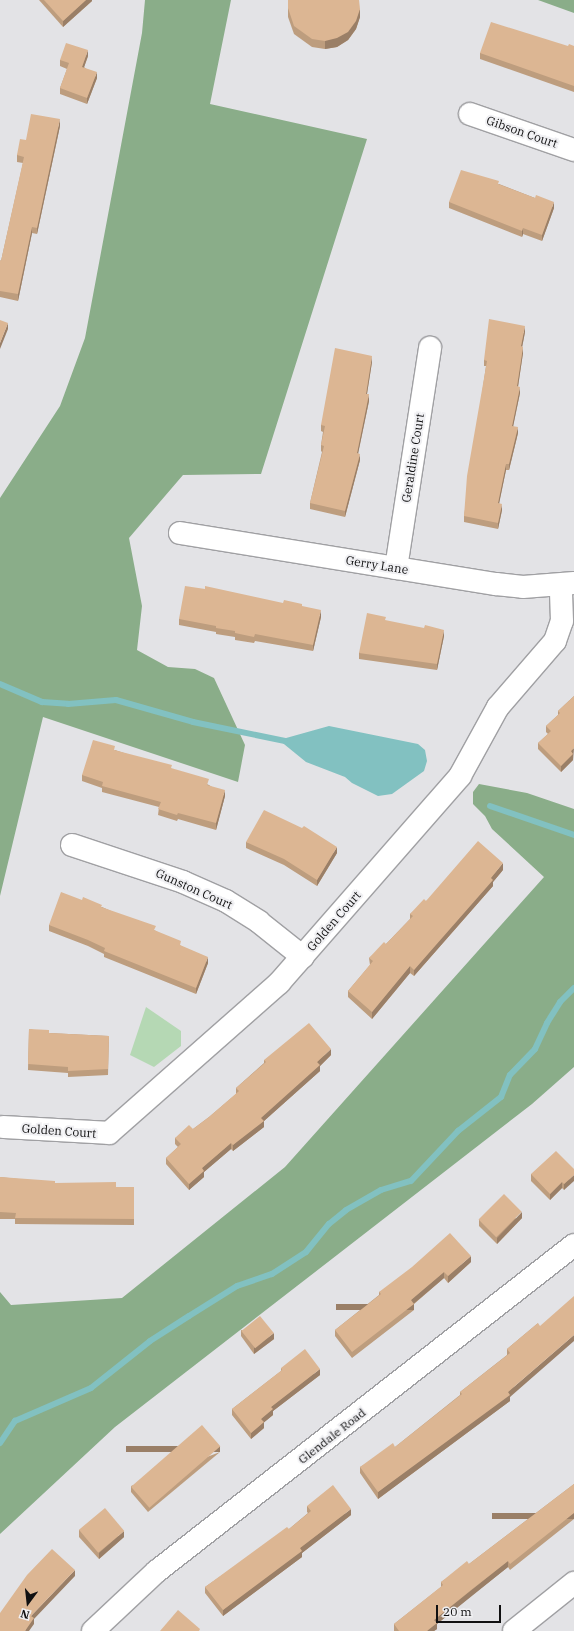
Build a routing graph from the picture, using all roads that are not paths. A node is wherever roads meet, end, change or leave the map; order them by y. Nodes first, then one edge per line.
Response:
1 (470, 114) dead end
2 (574, 150) edge
3 (430, 348) dead end
4 (180, 533) dead end
5 (396, 568) junction
6 (568, 584) edge
7 (72, 845) dead end
8 (303, 957) junction
9 (3, 1127) dead end
10 (574, 1245) edge
11 (571, 1592) edge
12 (94, 1631) edge
13 (514, 1631) edge

1 - 2 street, Gibson Court
3 - 5 street, Geraldine Court
4 - 5 street, Gerry Lane
5 - 6 street, Gerry Lane
6 - 8 street, Golden Court
7 - 8 street, Gunston Court
8 - 9 street, Golden Court
10 - 12 street, Glendale Road
11 - 13 street

